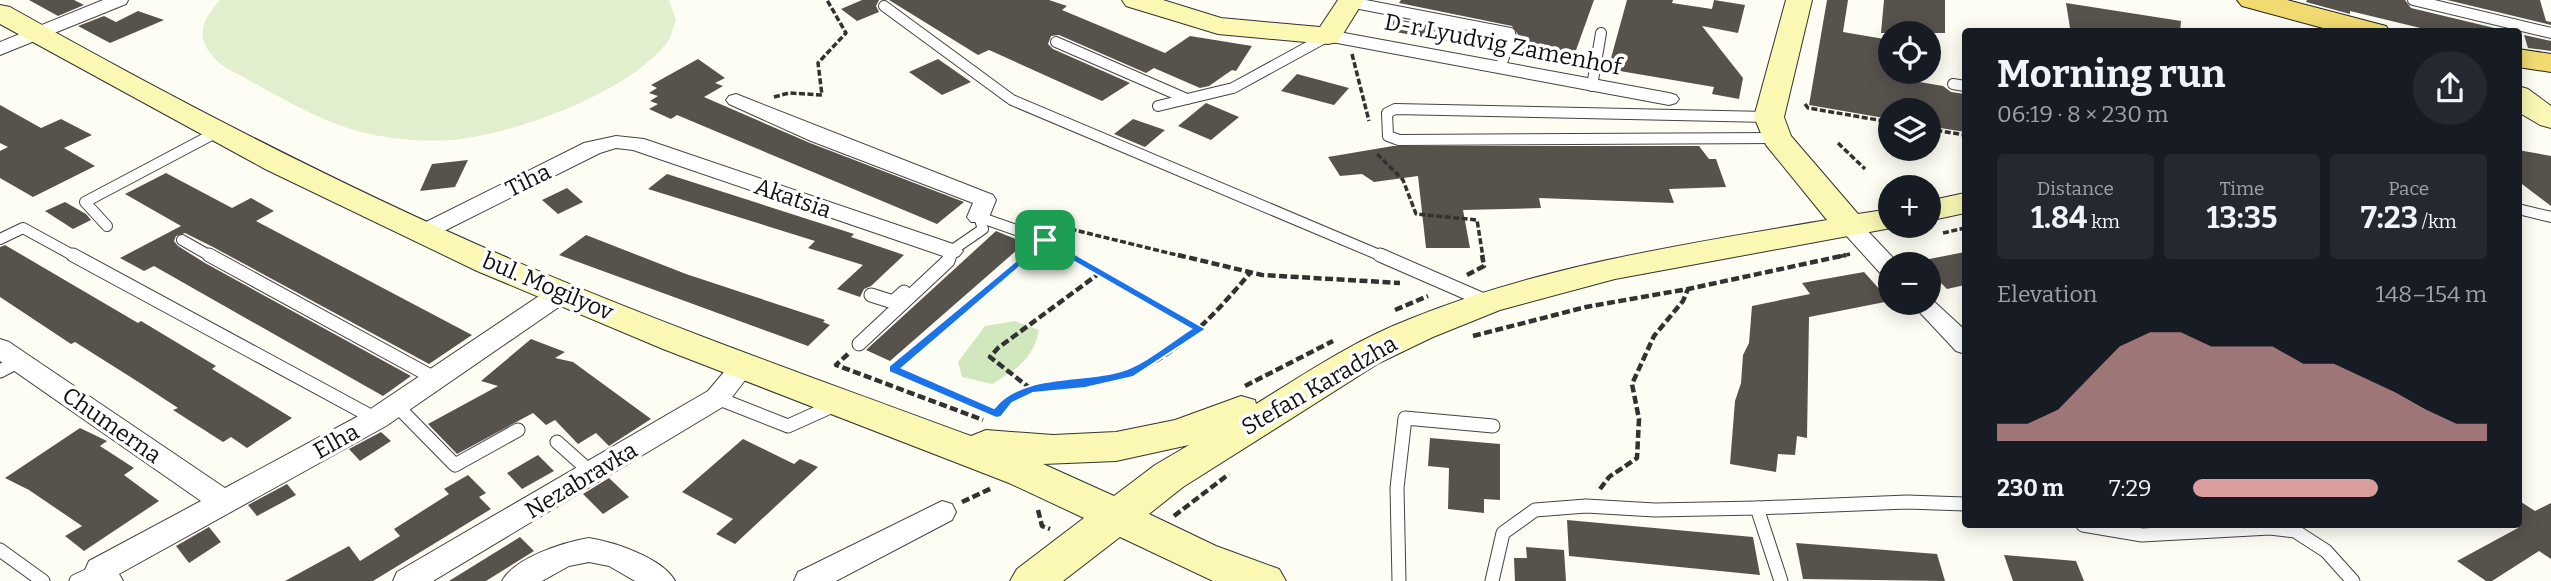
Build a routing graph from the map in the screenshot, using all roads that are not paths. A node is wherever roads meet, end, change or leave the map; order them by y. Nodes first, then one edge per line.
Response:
1 (119, 0) edge
2 (1135, 0) edge
3 (1798, 0) edge
4 (2252, 0) edge
5 (2413, 0) edge
6 (1351, 1) edge
7 (884, 6) dead end
8 (0, 13) edge
9 (2305, 13) junction
10 (2335, 28) edge
11 (2360, 28) edge
12 (2372, 28) edge
13 (1601, 33) dead end
14 (2551, 33) edge
15 (36, 34) junction
16 (1338, 38) junction
17 (1056, 42) dead end
18 (0, 49) edge
19 (2522, 59) edge
20 (2522, 63) edge
21 (2551, 66) edge
22 (1500, 68) junction
23 (2551, 78) edge
24 (2522, 80) edge
25 (1952, 84) dead end
26 (1592, 86) junction
27 (1962, 86) edge
28 (1187, 99) junction
29 (1669, 99) dead end
30 (2522, 99) edge
31 (741, 101) road end
32 (1158, 106) dead end
33 (2551, 119) edge
34 (2522, 120) edge
35 (1773, 128) junction
36 (219, 131) junction
37 (2522, 131) edge
38 (2551, 133) edge
39 (636, 144) joint
40 (1962, 205) edge
41 (2522, 210) edge
42 (979, 217) junction
43 (2551, 217) edge
44 (1941, 219) edge
45 (107, 226) dead end
46 (1878, 227) edge
47 (424, 232) junction
48 (1861, 238) junction
49 (0, 239) edge
50 (182, 240) dead end
51 (1045, 240) road end
52 (951, 251) junction
53 (1878, 256) edge
54 (560, 294) junction
55 (871, 295) dead end
56 (1488, 302) junction
57 (1935, 315) edge
58 (1962, 342) edge
59 (859, 344) dead end
60 (1352, 345) junction
61 (6, 360) edge
62 (743, 366) junction
63 (436, 379) junction
64 (717, 398) junction
65 (840, 402) junction
66 (386, 412) junction
67 (1493, 426) dead end
68 (518, 430) dead end
69 (935, 439) junction
70 (557, 442) dead end
71 (593, 474) junction
72 (224, 502) junction
73 (1962, 504) edge
74 (1757, 508) junction
75 (942, 512) road end
76 (1116, 514) junction
77 (2103, 528) edge
78 (2270, 528) edge
79 (2270, 528) edge
80 (0, 550) edge
81 (95, 577) edge
82 (43, 581) edge
83 (408, 581) edge
84 (517, 581) edge
85 (660, 581) edge
86 (809, 581) edge
87 (1032, 581) edge
88 (1264, 581) edge
89 (1399, 581) edge
90 (1492, 581) edge
91 (1781, 581) edge
92 (2353, 581) edge

1 - 15 street
2 - 16 street
3 - 35 street
4 - 9 main road
5 - 14 lane
6 - 16 street
6 - 22 lane
7 - 56 lane
8 - 15 street, bul. Mogilyov
9 - 10 main road
9 - 11 main road
9 - 12 main road
13 - 26 lane
15 - 18 street
15 - 36 street, bul. Mogilyov
16 - 22 street, D-r Lyudvig Zamenhof
16 - 28 lane
17 - 28 lane
19 - 21 main road
20 - 21 main road
22 - 26 street, D-r Lyudvig Zamenhof
23 - 24 main road
25 - 27 lane
26 - 29 street, D-r Lyudvig Zamenhof
28 - 32 lane
30 - 33 street
31 - 42 street
34 - 38 street
35 - 35 lane
35 - 48 street
36 - 45 lane
36 - 47 street, bul. Mogilyov
37 - 38 street
39 - 47 street, Tiha
39 - 52 street, Akatsia
40 - 44 street
41 - 43 lane
42 - 51 lane
42 - 52 lane
46 - 48 street, Stefan Karadzha
47 - 54 street, bul. Mogilyov
48 - 53 street
48 - 56 street, Stefan Karadzha
49 - 66 lane
50 - 63 lane
52 - 55 lane
52 - 59 lane
54 - 62 street, bul. Mogilyov
54 - 63 street, Elha
56 - 60 street, Stefan Karadzha
57 - 58 street
60 - 69 street
60 - 76 street, Stefan Karadzha
61 - 72 street, Chumerna
62 - 64 street, Nezabravka
62 - 65 street, bul. Mogilyov
63 - 66 street, Elha
64 - 65 lane
64 - 71 street, Nezabravka
65 - 69 street, bul. Mogilyov
66 - 68 lane
66 - 72 street, Elha
67 - 89 lane
69 - 76 street, bul. Mogilyov
70 - 71 lane
71 - 83 street, Nezabravka
72 - 81 street, Elha
73 - 74 lane
74 - 90 lane
74 - 91 lane
75 - 86 street
76 - 87 street, Stefan Karadzha
76 - 88 street, bul. Mogilyov
77 - 79 lane
78 - 92 lane
80 - 82 lane
84 - 85 street

